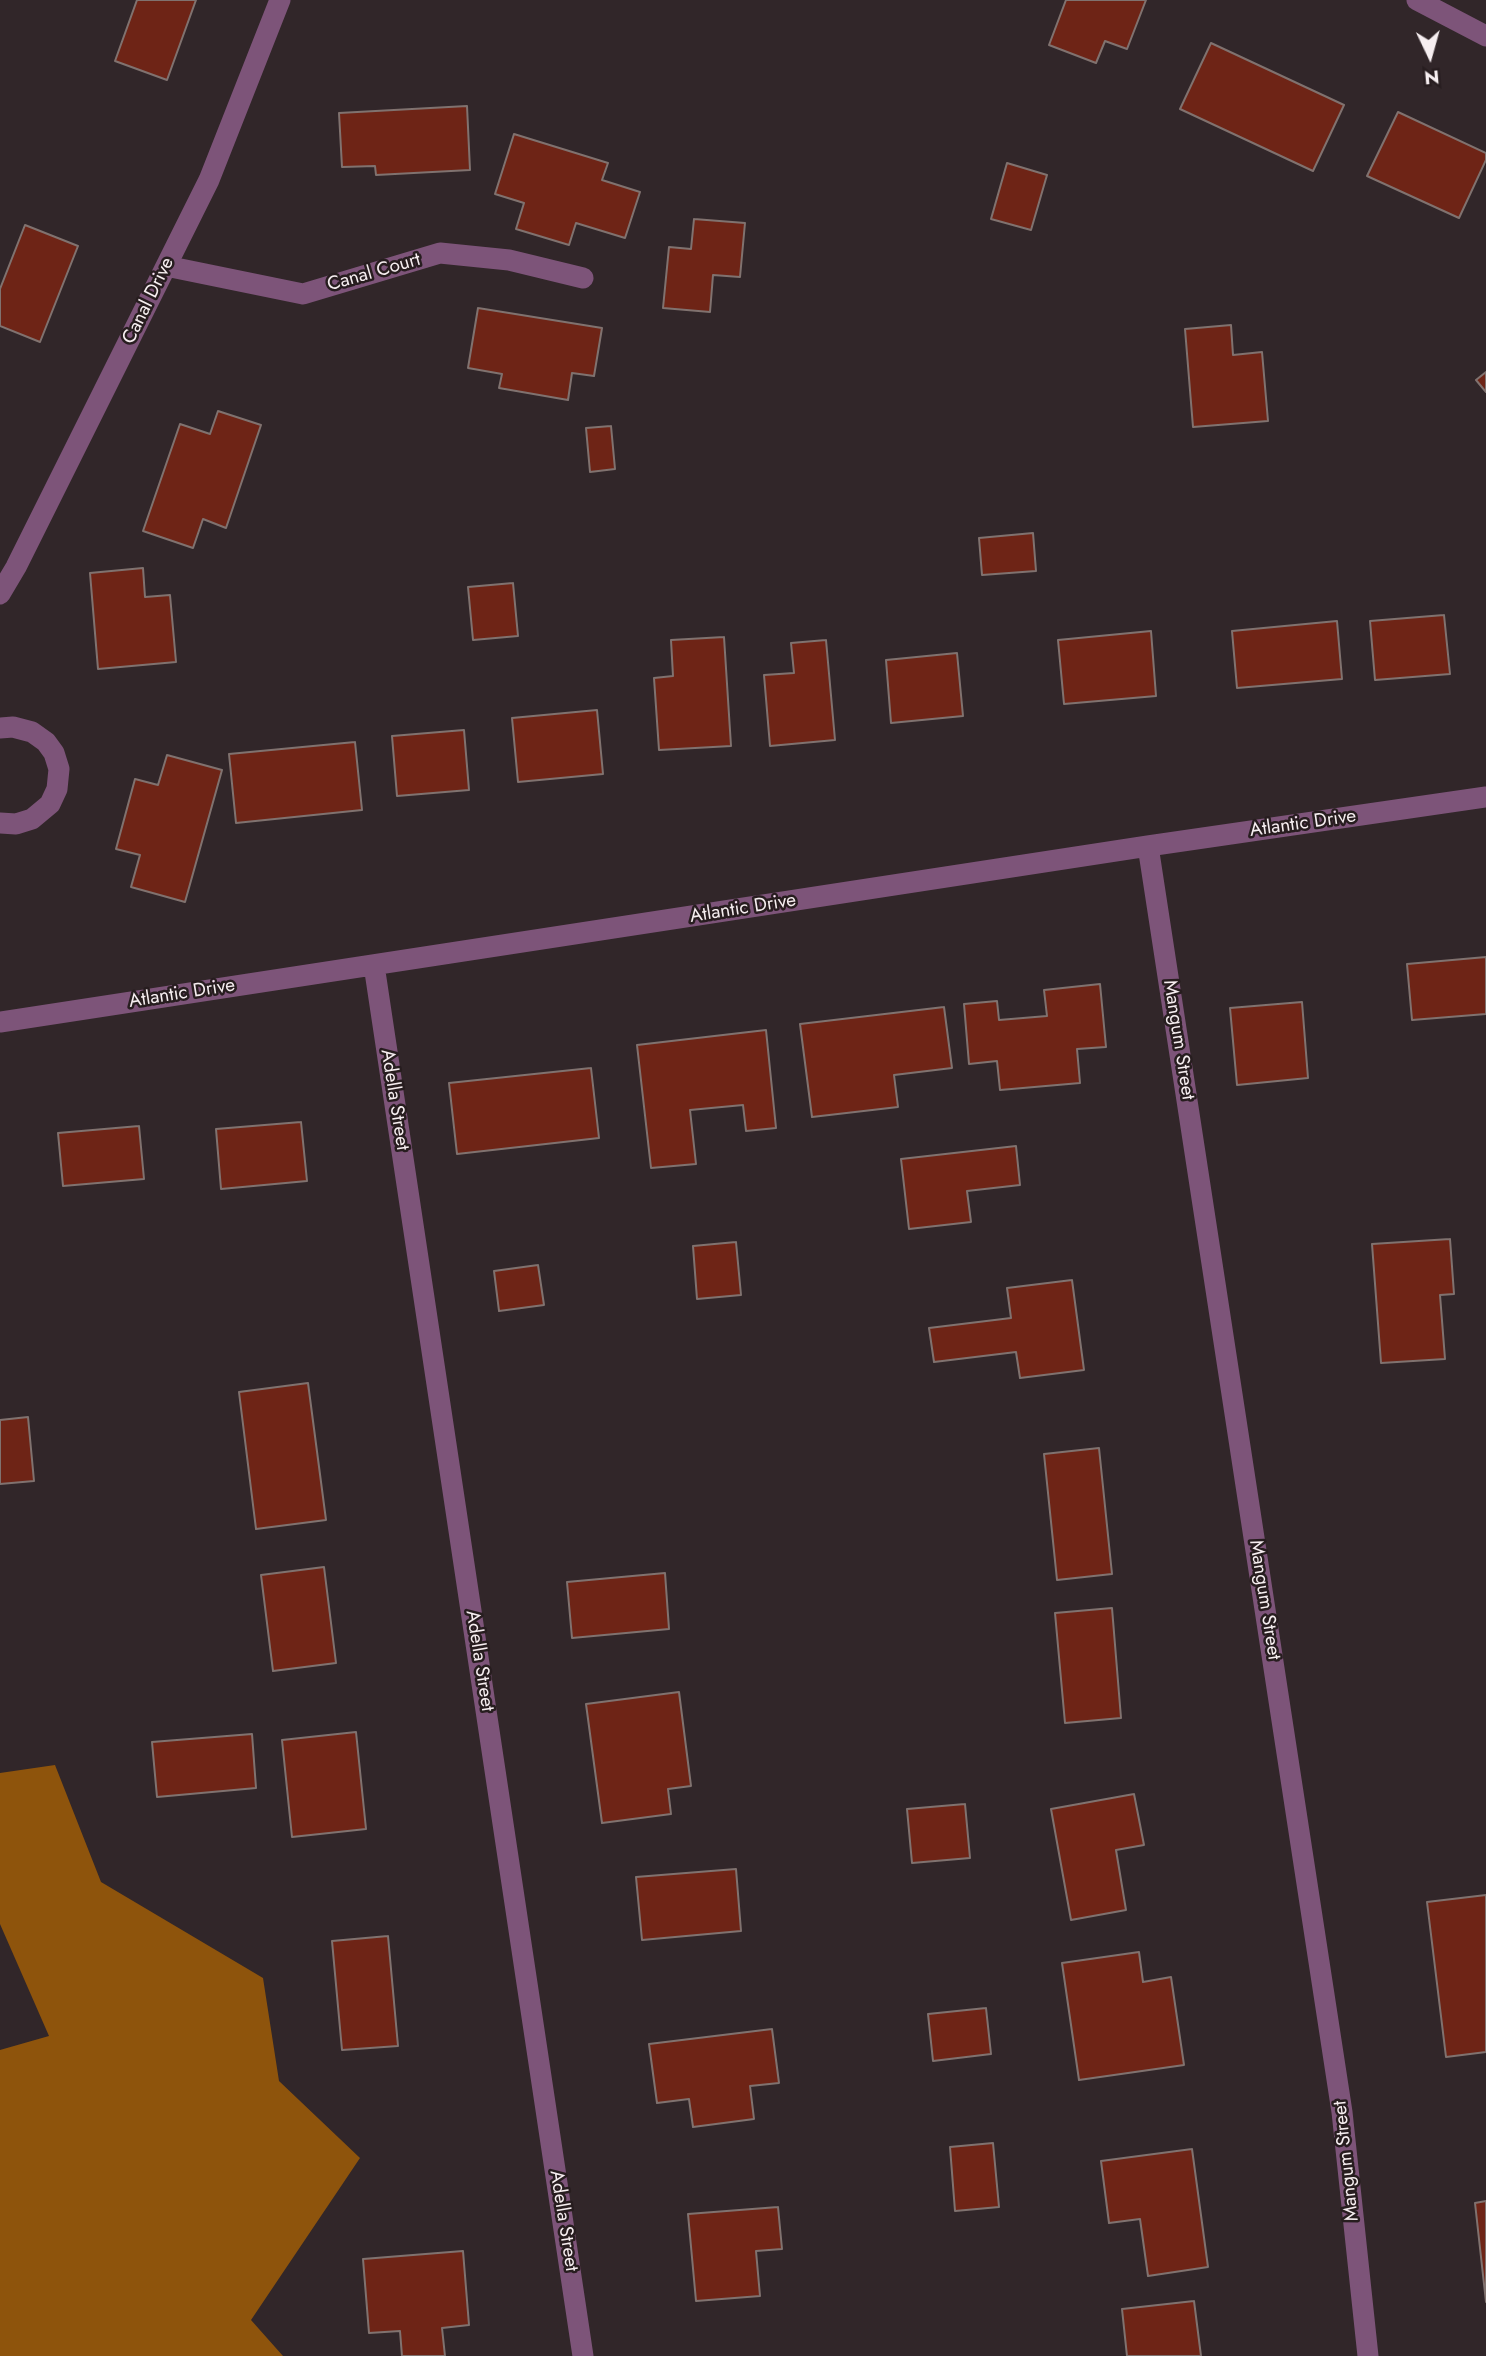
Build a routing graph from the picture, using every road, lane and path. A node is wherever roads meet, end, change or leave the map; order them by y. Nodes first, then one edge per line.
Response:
1 (280, 0) edge
2 (1417, 0) edge
3 (1486, 36) edge
4 (166, 266) junction
5 (583, 278) dead end
6 (0, 594) edge
7 (0, 728) edge
8 (1486, 797) edge
9 (0, 823) edge
10 (1148, 846) junction
11 (374, 965) junction
12 (0, 1022) edge
13 (583, 2356) edge
14 (1368, 2356) edge

1 - 4 street, Canal Drive
2 - 3 street
4 - 5 street, Canal Court
4 - 6 street, Canal Drive
7 - 9 street
8 - 10 street, Atlantic Drive
10 - 11 street, Atlantic Drive
10 - 14 street, Mangum Street
11 - 12 street, Atlantic Drive
11 - 13 street, Adella Street

